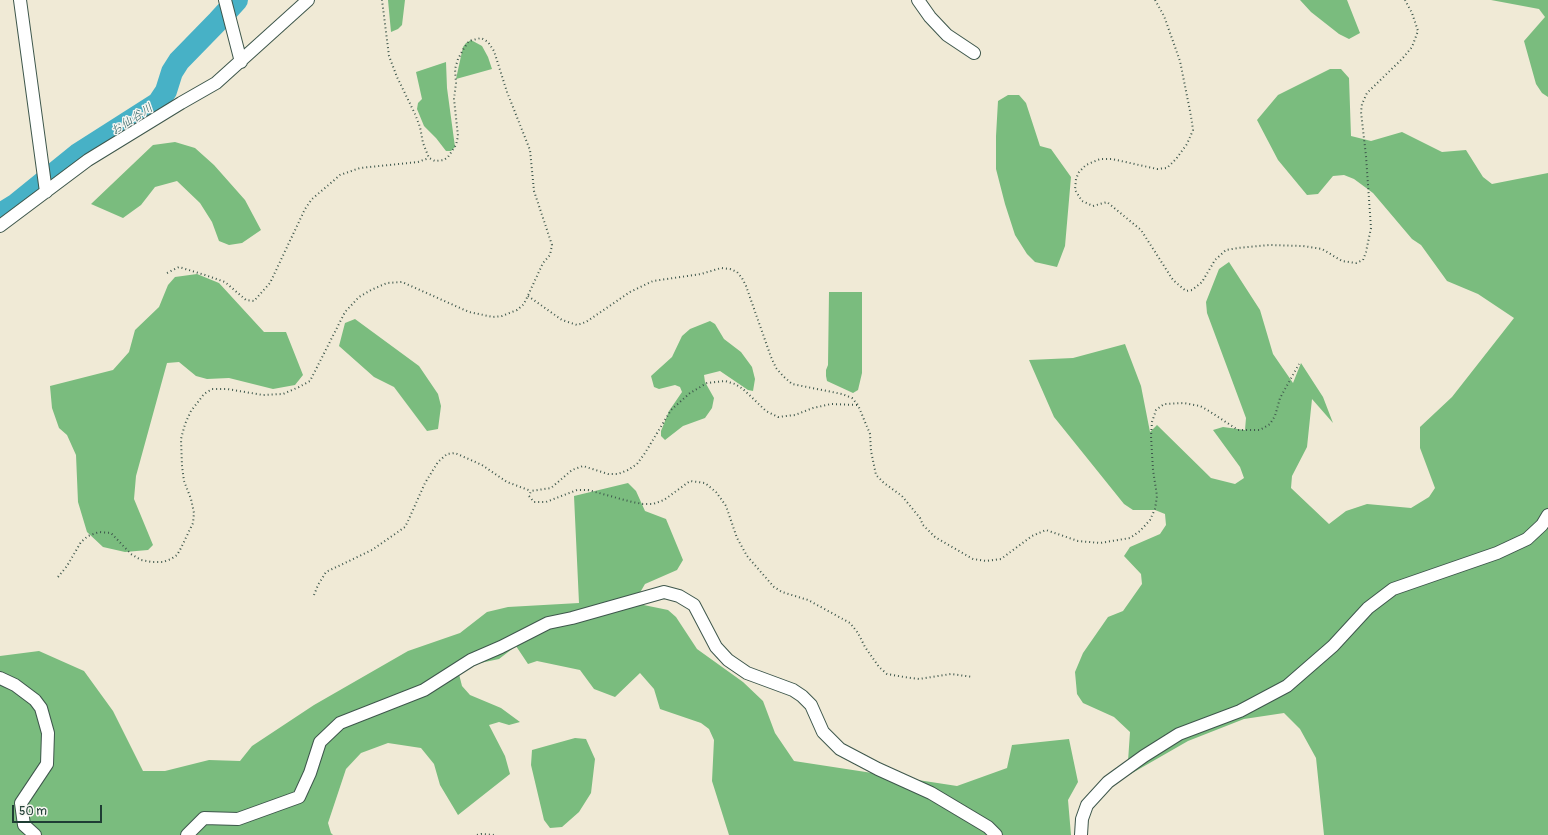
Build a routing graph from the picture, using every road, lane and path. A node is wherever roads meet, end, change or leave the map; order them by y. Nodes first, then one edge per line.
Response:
1 (20, 0) edge
2 (225, 0) edge
3 (308, 0) edge
4 (382, 0) edge
5 (918, 0) edge
6 (1155, 0) edge
7 (1405, 0) edge
8 (974, 53) dead end
9 (241, 62) junction
10 (429, 158) junction
11 (46, 192) junction
12 (0, 226) edge
13 (167, 273) dead end
14 (528, 296) junction
15 (1299, 364) dead end
16 (858, 405) junction
17 (531, 491) junction
18 (1548, 515) edge
19 (58, 577) dead end
20 (314, 595) dead end
21 (973, 677) dead end
22 (0, 678) edge
23 (35, 835) edge
24 (187, 835) edge
25 (477, 835) edge
26 (495, 835) edge
27 (996, 835) edge
28 (1081, 835) edge

1 - 11 street
2 - 9 street
3 - 9 street
4 - 10 path
5 - 8 street
6 - 7 path
9 - 11 street
10 - 13 path
10 - 14 path
11 - 12 street
14 - 16 path
14 - 19 path
15 - 16 path
16 - 17 path
17 - 20 path
17 - 21 path
18 - 28 street
22 - 23 street
24 - 27 street
25 - 26 path

